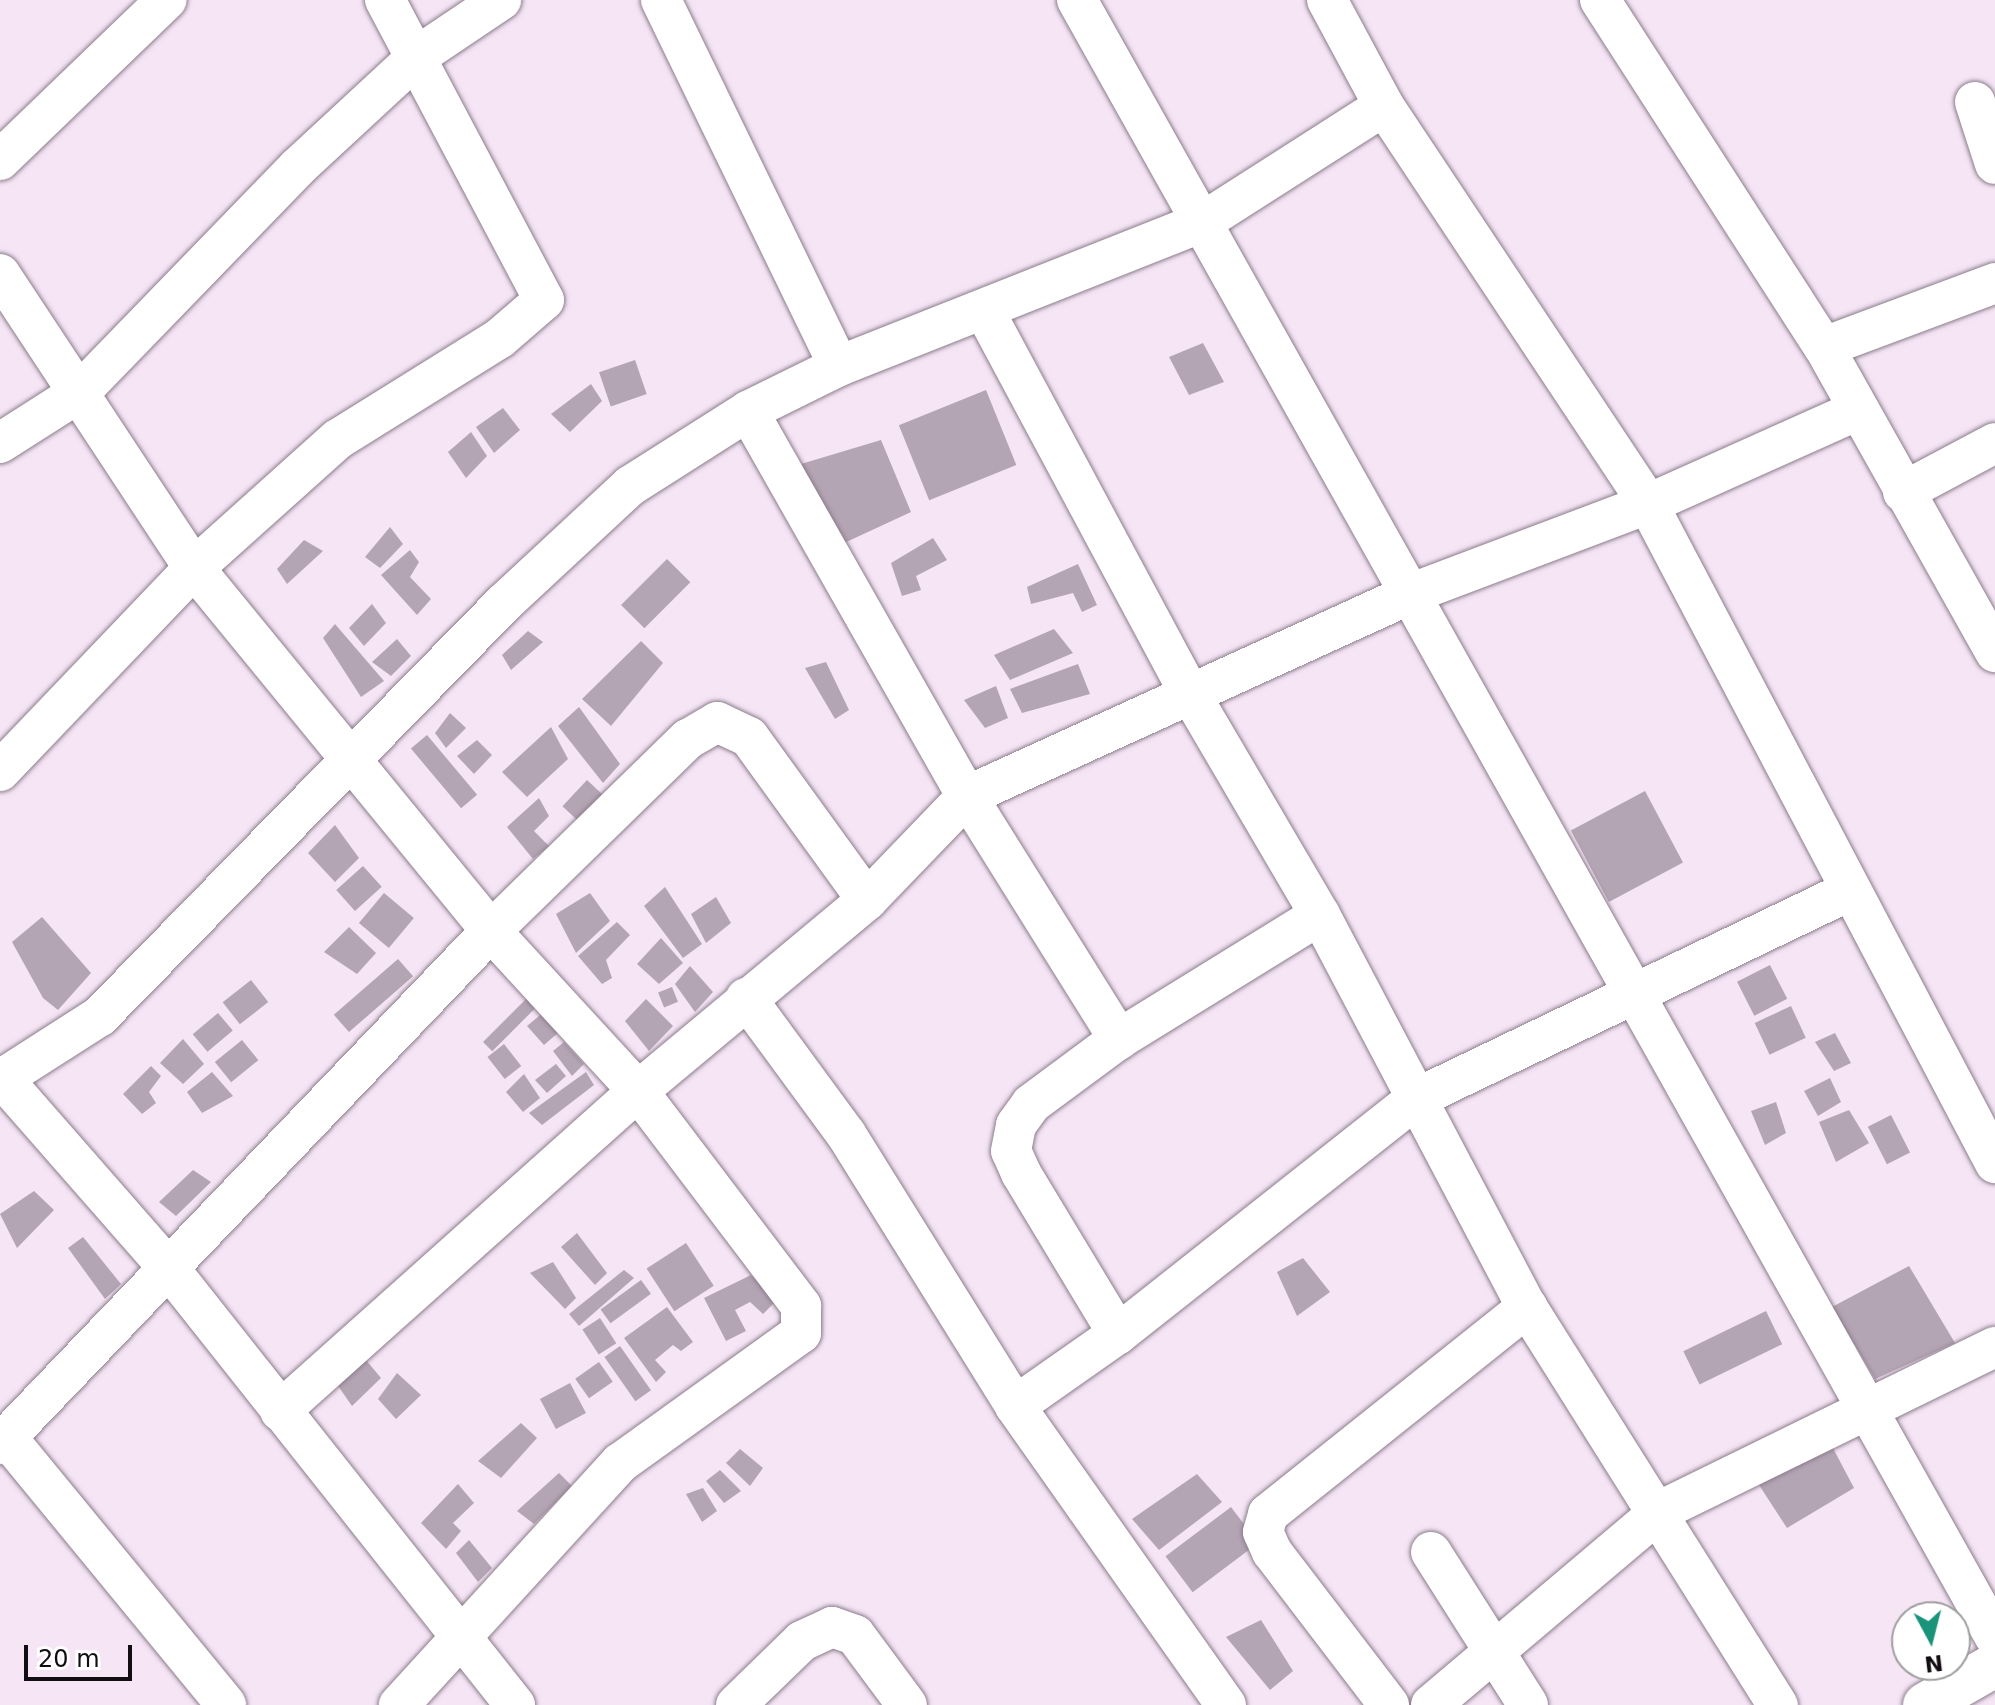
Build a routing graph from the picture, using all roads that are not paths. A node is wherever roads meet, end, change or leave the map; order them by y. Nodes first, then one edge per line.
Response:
1 (166, 0) edge
2 (385, 0) edge
3 (501, 0) edge
4 (661, 0) edge
5 (1077, 0) edge
6 (1327, 0) edge
7 (1600, 0) edge
8 (419, 55) junction
9 (1975, 102) dead end
10 (1384, 106) junction
11 (0, 160) edge
12 (1995, 164) edge
13 (1201, 223) junction
14 (0, 274) edge
15 (1995, 283) edge
16 (984, 310) junction
17 (1824, 347) junction
18 (839, 366) junction
19 (80, 392) junction
20 (748, 411) junction
21 (1856, 411) junction
22 (0, 443) edge
23 (1995, 443) edge
24 (1903, 492) junction
25 (1648, 504) junction
26 (194, 568) junction
27 (1415, 592) junction
28 (1995, 652) edge
29 (1188, 690) junction
30 (351, 762) junction
31 (0, 771) edge
32 (967, 796) junction
33 (1850, 891) junction
34 (867, 900) junction
35 (1320, 915) junction
36 (491, 931) junction
37 (746, 998) junction
38 (1636, 998) junction
39 (1119, 1039) junction
40 (1, 1079) edge
41 (638, 1091) junction
42 (1417, 1098) junction
43 (1995, 1163) edge
44 (171, 1271) junction
45 (1527, 1307) junction
46 (1118, 1334) junction
47 (1995, 1347) edge
48 (1015, 1406) junction
49 (1872, 1408) junction
50 (280, 1411) junction
51 (4, 1441) edge
52 (1662, 1510) junction
53 (1431, 1552) dead end
54 (1995, 1637) edge
55 (465, 1639) junction
56 (1496, 1645) junction
57 (1995, 1665) edge
58 (226, 1705) edge
59 (399, 1705) edge
60 (515, 1705) edge
61 (736, 1705) edge
62 (907, 1705) edge
63 (1226, 1705) edge
64 (1389, 1705) edge
65 (1431, 1705) edge
66 (1528, 1705) edge
67 (1778, 1705) edge
68 (1925, 1705) edge

1 - 11 street
2 - 8 street
3 - 8 street
4 - 18 street
5 - 13 street
6 - 10 street
7 - 17 street
8 - 19 street
8 - 26 street
9 - 12 street
10 - 13 street
10 - 25 street
13 - 16 street
13 - 27 street
14 - 19 street
15 - 17 street
16 - 18 street
16 - 29 street
17 - 21 street
18 - 20 street
19 - 22 street
19 - 26 street
20 - 30 street
20 - 32 street
21 - 24 street
21 - 25 street
23 - 24 street
24 - 28 street
25 - 27 street
25 - 33 street
26 - 30 street
26 - 31 street
27 - 29 street
27 - 38 street
29 - 32 street
29 - 35 street
30 - 36 street
30 - 40 street
32 - 34 street
32 - 39 street
33 - 38 street
33 - 43 street
34 - 36 street
34 - 37 street
35 - 39 street
35 - 42 street
36 - 41 street
36 - 44 street
37 - 41 street
37 - 48 street
38 - 42 street
38 - 49 street
39 - 46 street
40 - 44 street
41 - 50 street
41 - 55 street
42 - 45 street
42 - 46 street
44 - 50 street
44 - 51 street
45 - 52 street
45 - 64 street
46 - 48 street
47 - 49 street
48 - 63 street
49 - 52 street
49 - 54 street
50 - 55 street
51 - 58 street
52 - 56 street
52 - 67 street
53 - 56 street
55 - 59 street
55 - 60 street
56 - 65 street
56 - 66 street
57 - 68 street
61 - 62 street

